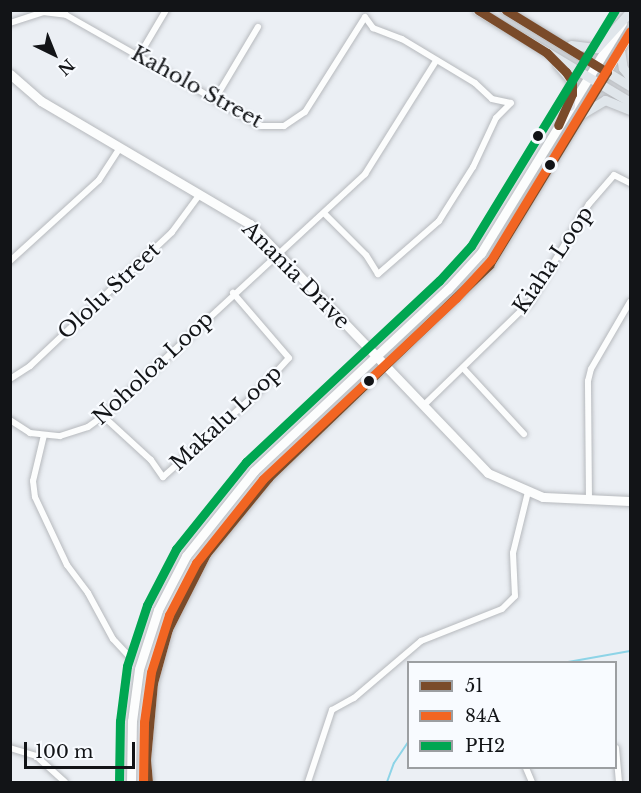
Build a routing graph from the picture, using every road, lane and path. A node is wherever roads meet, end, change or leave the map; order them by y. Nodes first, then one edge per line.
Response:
1 (166, 10) edge
2 (477, 10) edge
3 (505, 10) edge
4 (628, 12) edge
5 (10, 23) edge
6 (258, 27) dead end
7 (630, 32) edge
8 (560, 42) junction
9 (620, 50) junction
10 (547, 53) junction
11 (140, 54) junction
12 (436, 61) junction
13 (598, 66) junction
14 (607, 72) junction
15 (10, 74) edge
16 (588, 77) junction
17 (630, 77) edge
18 (600, 84) junction
19 (630, 86) edge
20 (215, 99) junction
21 (630, 102) edge
22 (570, 106) junction
23 (630, 110) edge
24 (580, 115) junction
25 (120, 148) junction
26 (630, 183) edge
27 (200, 194) junction
28 (324, 213) junction
29 (279, 252) junction
30 (10, 261) edge
31 (233, 293) junction
32 (630, 302) edge
33 (375, 355) junction
34 (386, 367) junction
35 (463, 368) junction
36 (10, 379) edge
37 (424, 405) junction
38 (103, 416) junction
39 (10, 420) edge
40 (524, 434) dead end
41 (44, 435) junction
42 (528, 492) junction
43 (588, 501) junction
44 (630, 501) edge
45 (128, 655) dead end
46 (10, 748) edge
47 (617, 766) edge
48 (526, 769) edge
49 (64, 783) edge
50 (131, 783) edge
51 (148, 783) edge
52 (308, 783) edge
53 (532, 783) edge
54 (619, 783) edge

1 - 11 street
2 - 10 main road
3 - 8 main road
4 - 8 main road
4 - 13 main road
5 - 11 street, Kaholo Street
6 - 20 street
7 - 9 main road
8 - 13 main road
9 - 14 main road
9 - 17 main road
10 - 16 main road
10 - 22 main road
11 - 20 street, Kaholo Street
12 - 20 street, Kaholo Street
12 - 28 street, Noholoa Loop
12 - 28 street, Kaholo Street
13 - 14 main road
13 - 16 main road
14 - 18 main road
14 - 19 main road
15 - 25 main road, Anania Drive
16 - 18 main road
16 - 22 main road
18 - 21 main road
18 - 24 main road
22 - 33 main road
23 - 24 main road
24 - 34 main road
25 - 27 main road, Anania Drive
25 - 30 street
26 - 35 street, Kiaha Loop
27 - 29 main road, Anania Drive
27 - 36 street, Ololu Street
28 - 29 street, Noholoa Loop
29 - 31 street, Noholoa Loop
29 - 33 main road, Anania Drive
31 - 38 street, Noholoa Loop
31 - 38 street, Makalu Loop
32 - 43 street
33 - 34 main road, Anania Drive
33 - 50 main road
34 - 37 main road, Anania Drive
34 - 51 main road
35 - 37 street, Kiaha Loop
35 - 40 street
37 - 42 main road, Anania Drive
38 - 41 street, Noholoa Loop
39 - 41 street, Noholoa Loop
41 - 45 street
42 - 43 main road, Anania Drive
42 - 52 street
43 - 44 main road, Anania Drive
46 - 49 street
47 - 54 street
48 - 53 street

